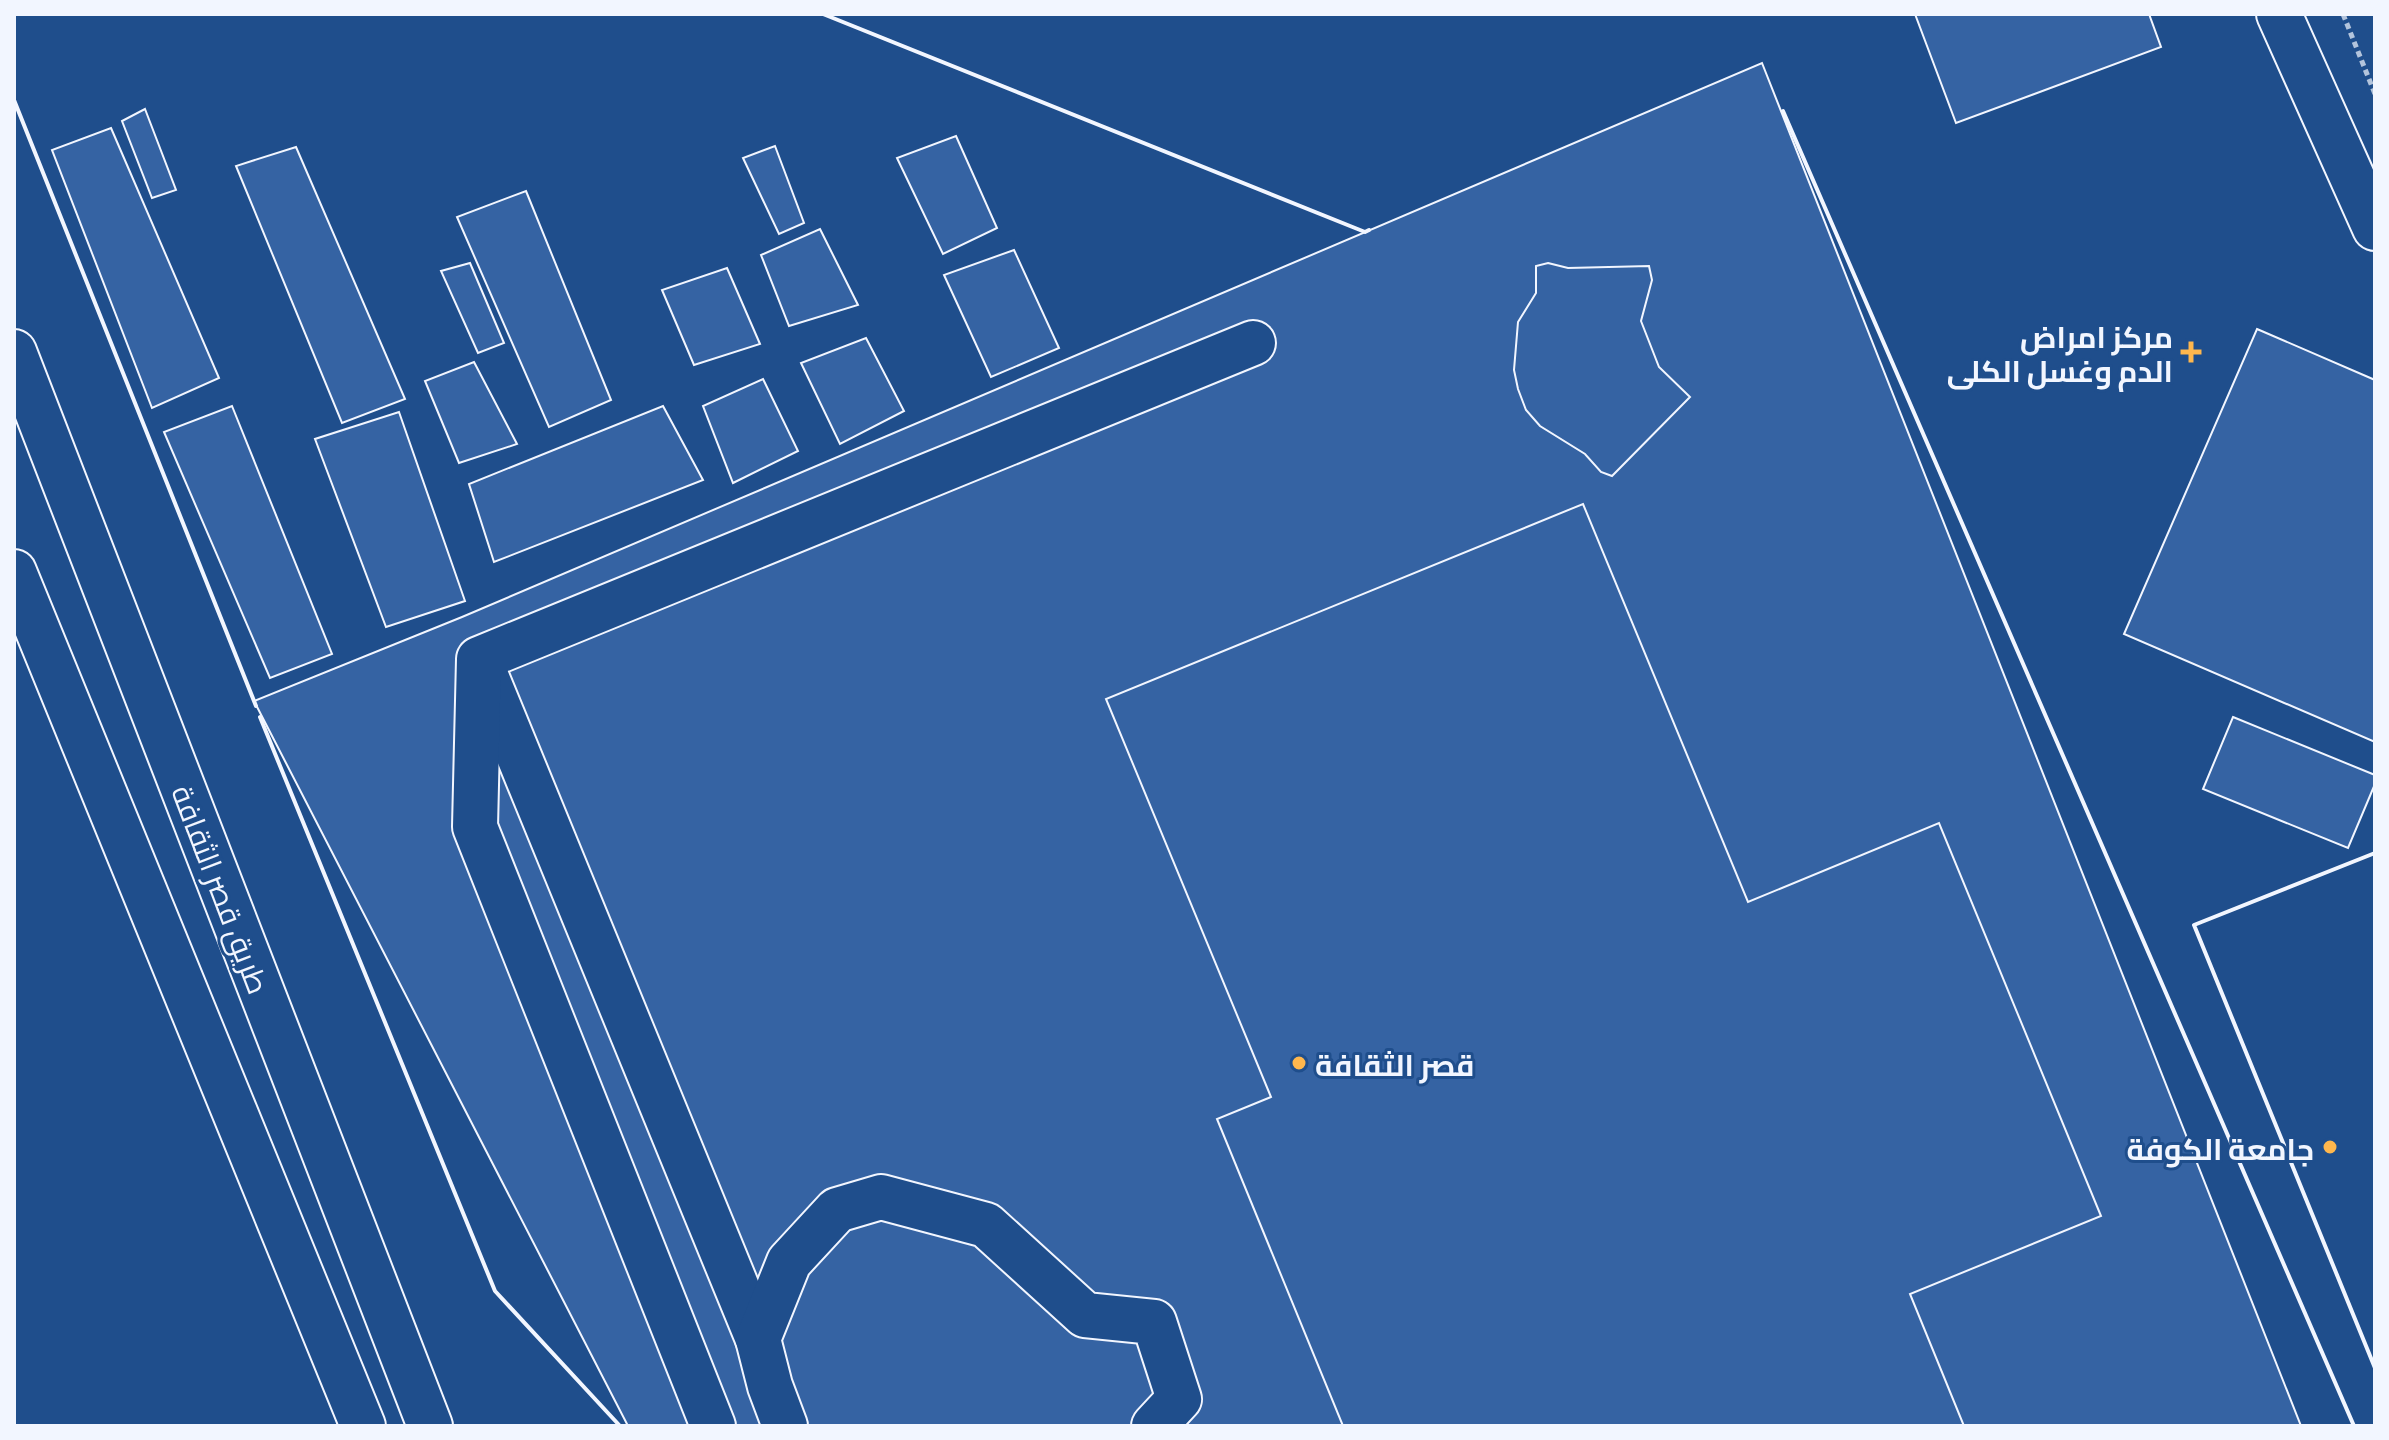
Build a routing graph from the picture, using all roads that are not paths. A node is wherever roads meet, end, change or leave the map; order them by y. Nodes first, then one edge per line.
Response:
1 (2279, 14) edge
2 (2375, 228) edge
3 (1253, 343) dead end
4 (14, 352) edge
5 (14, 572) edge
6 (479, 659) junction
7 (758, 1339) junction
8 (363, 1426) edge
9 (430, 1426) edge
10 (713, 1426) edge
11 (785, 1426) edge
12 (1154, 1426) edge

1 - 2 street
3 - 6 street
4 - 9 street, طريق قصر الثقافة
5 - 8 street
6 - 7 street
6 - 10 street
7 - 11 street
7 - 12 street

